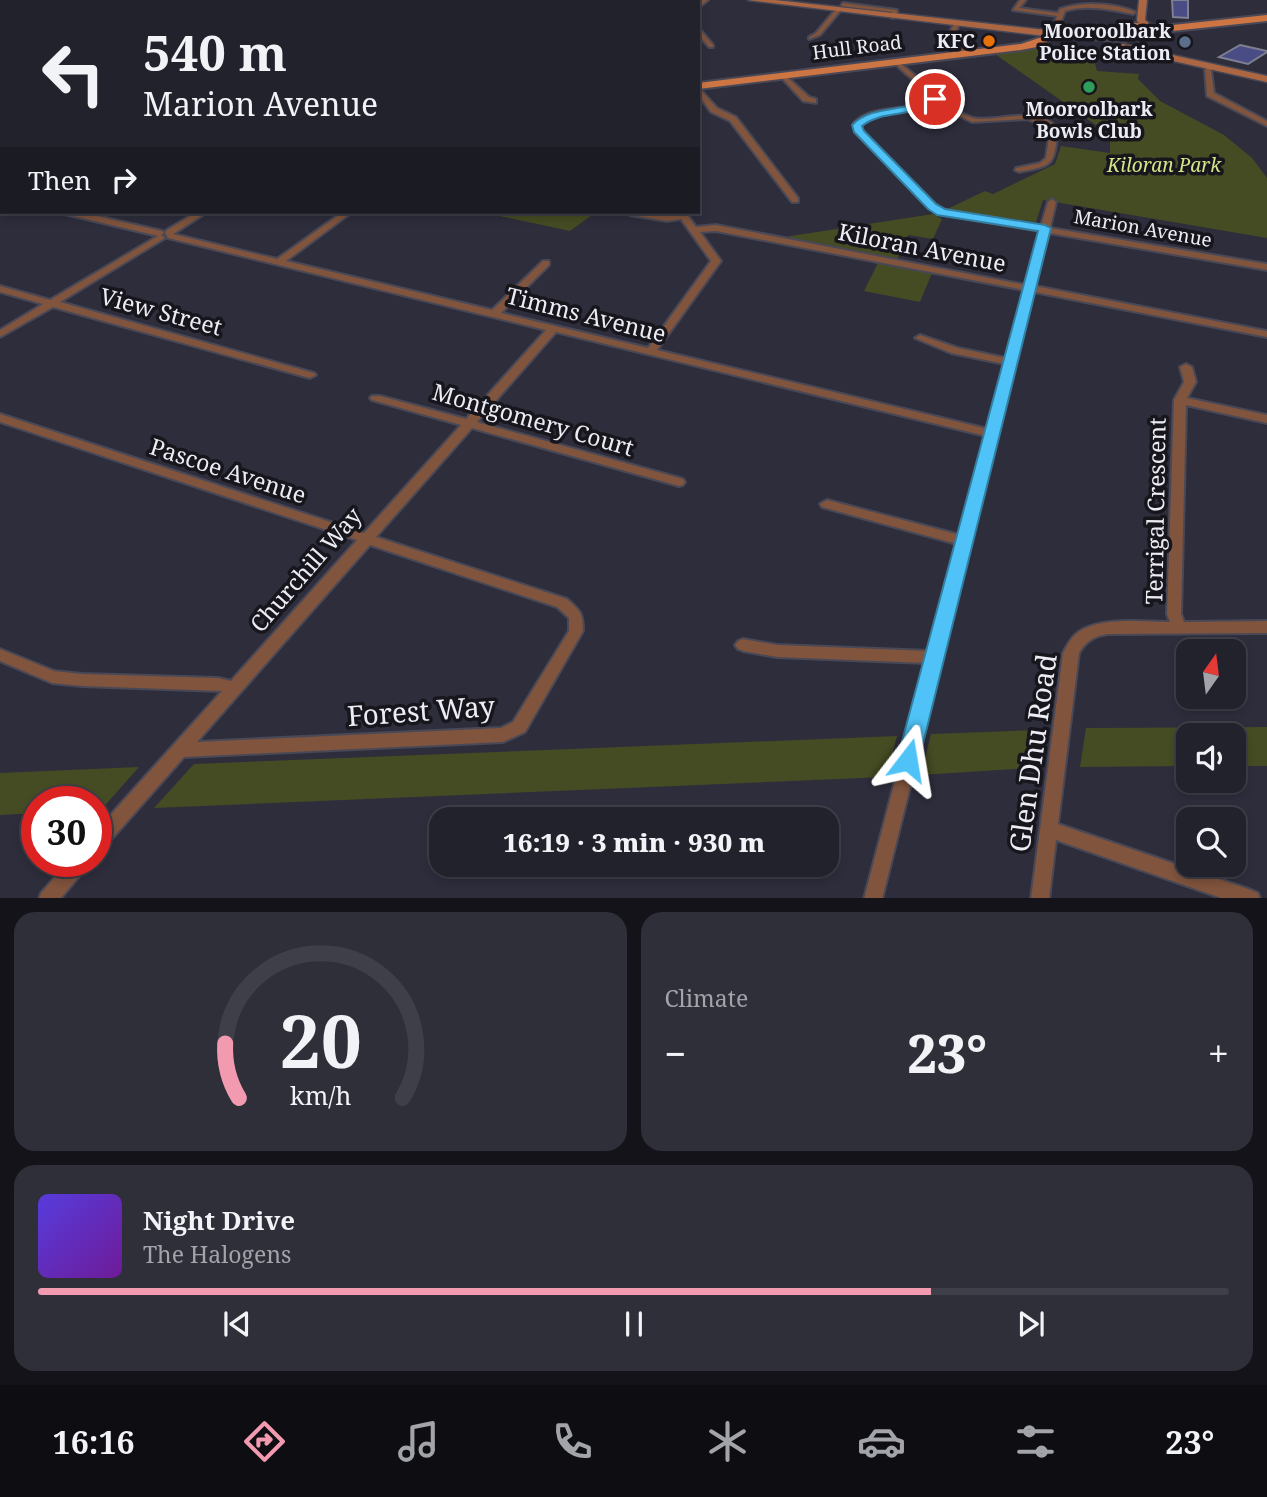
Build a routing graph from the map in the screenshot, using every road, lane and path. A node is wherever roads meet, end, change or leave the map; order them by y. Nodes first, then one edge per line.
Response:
1 (752, 0) edge
2 (1023, 0) edge
3 (1134, 0) edge
4 (1143, 0) edge
5 (789, 2) edge
6 (841, 8) junction
7 (1133, 12) junction
8 (1060, 15) junction
9 (1267, 18) edge
10 (956, 24) junction
11 (1131, 28) junction
12 (1149, 30) junction
13 (700, 32) edge
14 (1055, 37) junction
15 (811, 38) dead end
16 (1116, 42) junction
17 (1135, 42) junction
18 (711, 46) dead end
19 (1021, 47) junction
20 (967, 53) junction
21 (1174, 56) junction
22 (896, 62) junction
23 (1211, 67) junction
24 (783, 76) junction
25 (1267, 79) edge
26 (700, 87) edge
27 (700, 90) edge
28 (813, 101) dead end
29 (935, 101) junction
30 (1267, 124) edge
31 (1019, 170) dead end
32 (795, 200) dead end
33 (1052, 202) dead end
34 (76, 214) edge
35 (199, 214) edge
36 (345, 214) edge
37 (642, 214) edge
38 (682, 214) edge
39 (1045, 228) junction
40 (694, 230) junction
41 (165, 235) junction
42 (278, 262) junction
43 (546, 262) dead end
44 (1267, 267) edge
45 (1030, 288) junction
46 (0, 289) edge
47 (51, 303) junction
48 (494, 314) junction
49 (553, 329) junction
50 (0, 334) edge
51 (1267, 334) edge
52 (920, 338) dead end
53 (650, 352) junction
54 (1010, 362) junction
55 (1186, 367) dead end
56 (310, 376) dead end
57 (376, 398) dead end
58 (1180, 400) junction
59 (0, 418) edge
60 (1267, 419) edge
61 (468, 423) junction
62 (992, 434) junction
63 (679, 482) dead end
64 (827, 504) dead end
65 (366, 538) junction
66 (964, 541) junction
67 (562, 603) joint
68 (1179, 627) junction
69 (1267, 627) edge
70 (743, 645) dead end
71 (0, 655) edge
72 (933, 657) junction
73 (234, 688) junction
74 (180, 750) junction
75 (112, 826) edge
76 (1049, 829) junction
77 (67, 877) edge
78 (48, 898) edge
79 (873, 898) edge
80 (1040, 898) edge
81 (1251, 898) edge

1 - 5 main road
2 - 8 street
3 - 7 main road
4 - 12 main road
5 - 6 main road
6 - 10 main road
6 - 15 street
7 - 8 street
7 - 11 main road
8 - 14 street
9 - 12 main road
10 - 14 main road
10 - 20 street
11 - 12 main road
11 - 16 main road, Hull Road
12 - 17 main road
13 - 18 street
14 - 16 main road, Hull Road
14 - 19 main road, Hull Road
14 - 19 main road, Hull Road
16 - 17 main road
16 - 21 main road
17 - 21 main road
19 - 20 main road, Hull Road
20 - 22 main road, Hull Road
21 - 23 main road
21 - 25 main road
22 - 24 main road, Hull Road
22 - 29 street
23 - 25 main road
23 - 30 street
24 - 26 main road, Hull Road
24 - 28 street
27 - 32 street
29 - 31 street
29 - 39 street, Marion Avenue
33 - 39 street
34 - 41 street, Timms Avenue
35 - 41 street
36 - 42 street
37 - 38 street
38 - 40 street
39 - 44 street, Marion Avenue
39 - 45 street
40 - 45 street, Kiloran Avenue
40 - 53 street
41 - 42 street, Timms Avenue
41 - 47 street
42 - 48 street, Timms Avenue
43 - 48 street
45 - 51 street, Kiloran Avenue
45 - 54 street
46 - 47 street, View Street
47 - 50 street
47 - 56 street, View Street
48 - 49 street, Timms Avenue
49 - 53 street, Timms Avenue
49 - 61 street, Churchill Way
52 - 54 street
53 - 62 street, Timms Avenue
54 - 62 street
55 - 58 street
57 - 61 street, Montgomery Court
58 - 60 street, Terrigal Crescent
58 - 68 street, Terrigal Crescent
59 - 65 street, Pascoe Avenue
61 - 63 street, Montgomery Court
61 - 65 street, Churchill Way
62 - 66 street
64 - 66 street
65 - 67 street, Pascoe Avenue
65 - 73 street, Churchill Way
66 - 72 street
67 - 74 street, Forest Way
68 - 69 street, Glen Dhu Road
68 - 76 street, Glen Dhu Road
70 - 72 street
71 - 73 street
72 - 79 street
73 - 74 street, Churchill Way
74 - 75 street, Churchill Way
76 - 80 street, Glen Dhu Road
76 - 81 street
77 - 78 street

